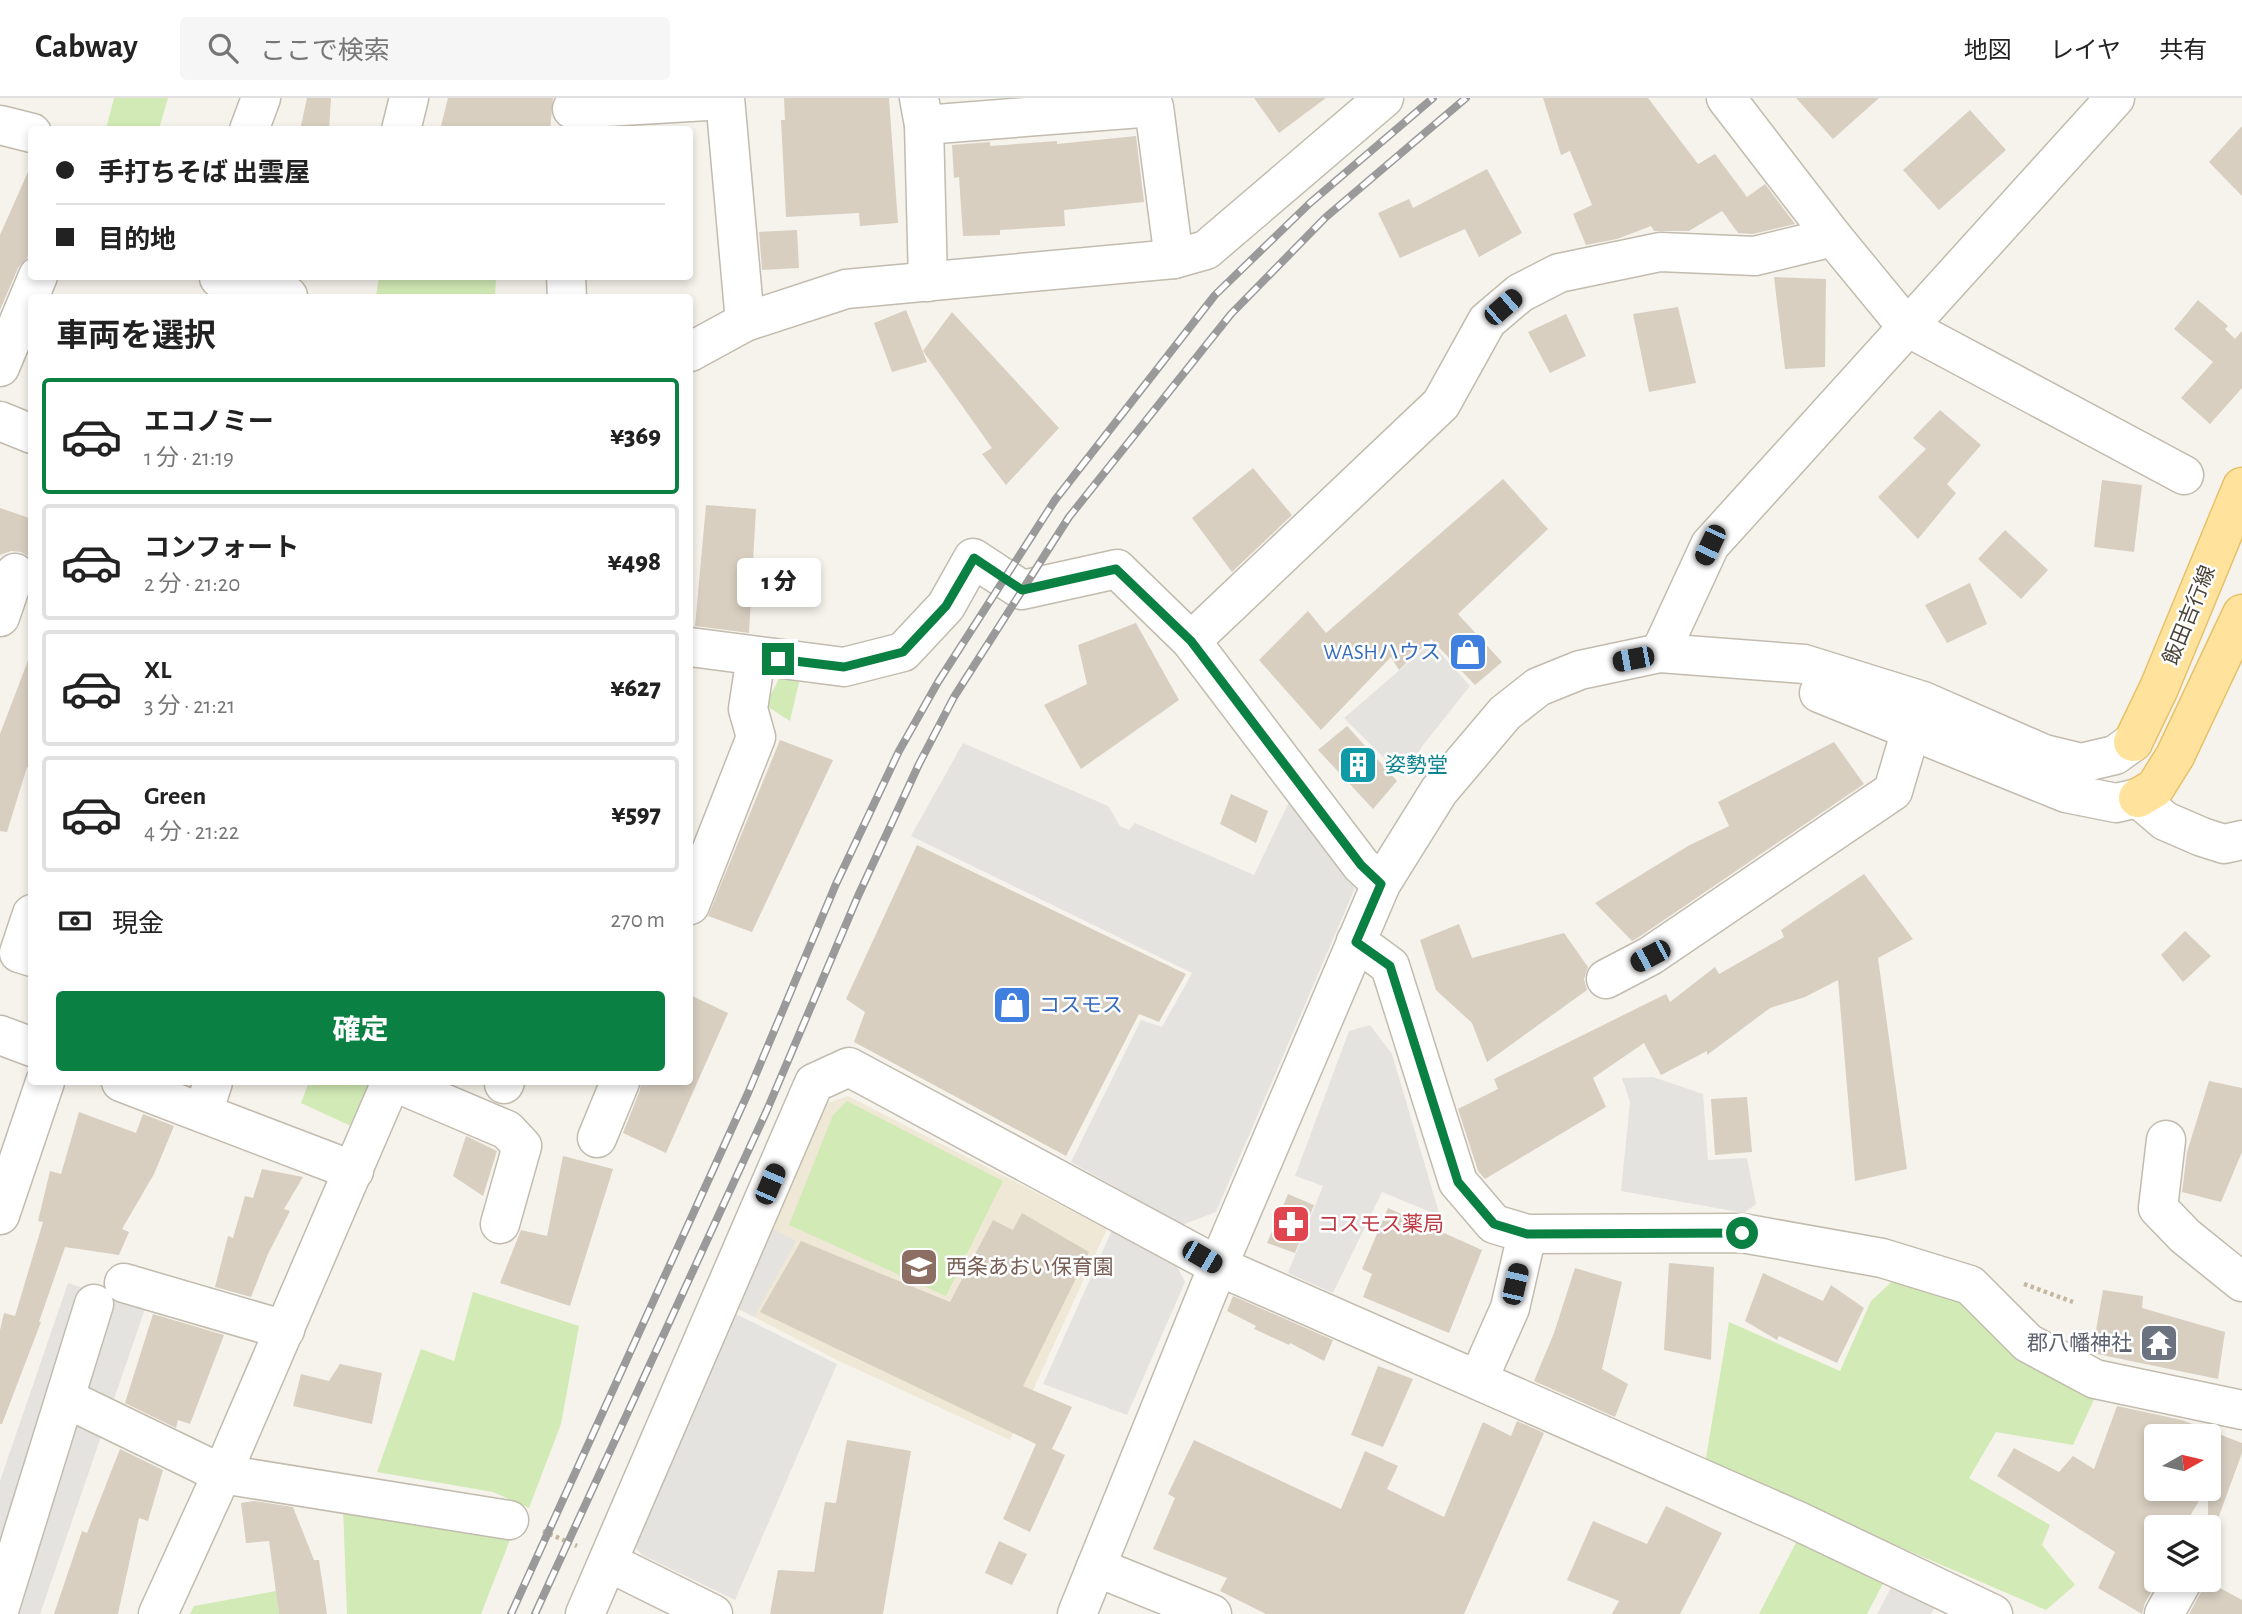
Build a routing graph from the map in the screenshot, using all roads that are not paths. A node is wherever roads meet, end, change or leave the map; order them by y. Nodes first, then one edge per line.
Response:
1 (409, 98) edge
2 (1384, 98) edge
3 (1726, 98) edge
4 (2115, 98) edge
5 (725, 99) edge
6 (921, 111) edge
7 (572, 112) edge
8 (0, 125) edge
9 (402, 126) edge
10 (28, 132) edge
11 (1833, 237) junction
12 (1174, 259) junction
13 (928, 282) junction
14 (217, 284) edge
15 (276, 294) edge
16 (28, 300) edge
17 (745, 322) junction
18 (1907, 327) junction
19 (693, 350) edge
20 (0, 367) edge
21 (0, 421) edge
22 (28, 432) edge
23 (2184, 475) dead end
24 (2242, 487) edge
25 (15, 574) edge
26 (2242, 614) edge
27 (0, 617) edge
28 (1191, 641) junction
29 (1660, 653) junction
30 (693, 654) edge
31 (756, 656) junction
32 (1740, 660) junction
33 (1911, 730) junction
34 (2133, 742) junction
35 (2127, 800) junction
36 (2242, 840) edge
37 (2242, 861) edge
38 (1381, 884) junction
39 (693, 897) edge
40 (28, 926) edge
41 (1356, 942) junction
42 (28, 956) edge
43 (1606, 979) dead end
44 (0, 1035) edge
45 (28, 1046) edge
46 (44, 1085) edge
47 (138, 1085) edge
48 (391, 1085) edge
49 (399, 1085) edge
50 (619, 1085) edge
51 (208, 1097) edge
52 (597, 1138) dead end
53 (2166, 1140) dead end
54 (354, 1171) junction
55 (0, 1215) edge
56 (500, 1224) dead end
57 (1527, 1234) junction
58 (1218, 1266) junction
59 (2242, 1282) edge
60 (285, 1330) junction
61 (1478, 1380) junction
62 (65, 1398) junction
63 (2242, 1410) edge
64 (222, 1474) junction
65 (509, 1520) road end
66 (608, 1562) junction
67 (1096, 1567) junction
68 (2176, 1592) edge
69 (0, 1607) edge
70 (158, 1614) edge
71 (584, 1614) edge
72 (713, 1614) edge
73 (1077, 1614) edge
74 (1212, 1614) edge
75 (1993, 1614) edge
76 (2164, 1614) edge

1 - 9 street
2 - 12 street
3 - 11 street
4 - 18 street
5 - 7 street
5 - 17 street
6 - 12 street
6 - 13 street
8 - 10 street
11 - 18 street
11 - 28 street
12 - 13 street
13 - 17 street
14 - 15 street
16 - 20 street
17 - 19 street
18 - 23 street
18 - 29 street
21 - 22 street
24 - 34 main road, 飯田吉行線
25 - 27 street
26 - 35 main road
28 - 31 street
28 - 38 street
29 - 32 street
29 - 38 street
30 - 31 street
31 - 39 street
32 - 33 street
32 - 34 street
33 - 35 street
33 - 43 street
34 - 35 street
35 - 36 street
35 - 37 street
38 - 41 street
40 - 42 street
41 - 57 street
41 - 58 street
44 - 45 street
46 - 55 street
47 - 51 street
48 - 54 street
49 - 56 street
50 - 52 street
51 - 54 street
53 - 59 street
54 - 60 street
57 - 61 street
57 - 63 street
58 - 61 street
58 - 66 street
58 - 67 street
60 - 62 street
60 - 64 street
61 - 75 street
62 - 64 street
62 - 69 street
64 - 65 street
64 - 70 street
66 - 71 street
66 - 72 street
67 - 73 street
67 - 74 street
68 - 76 street

